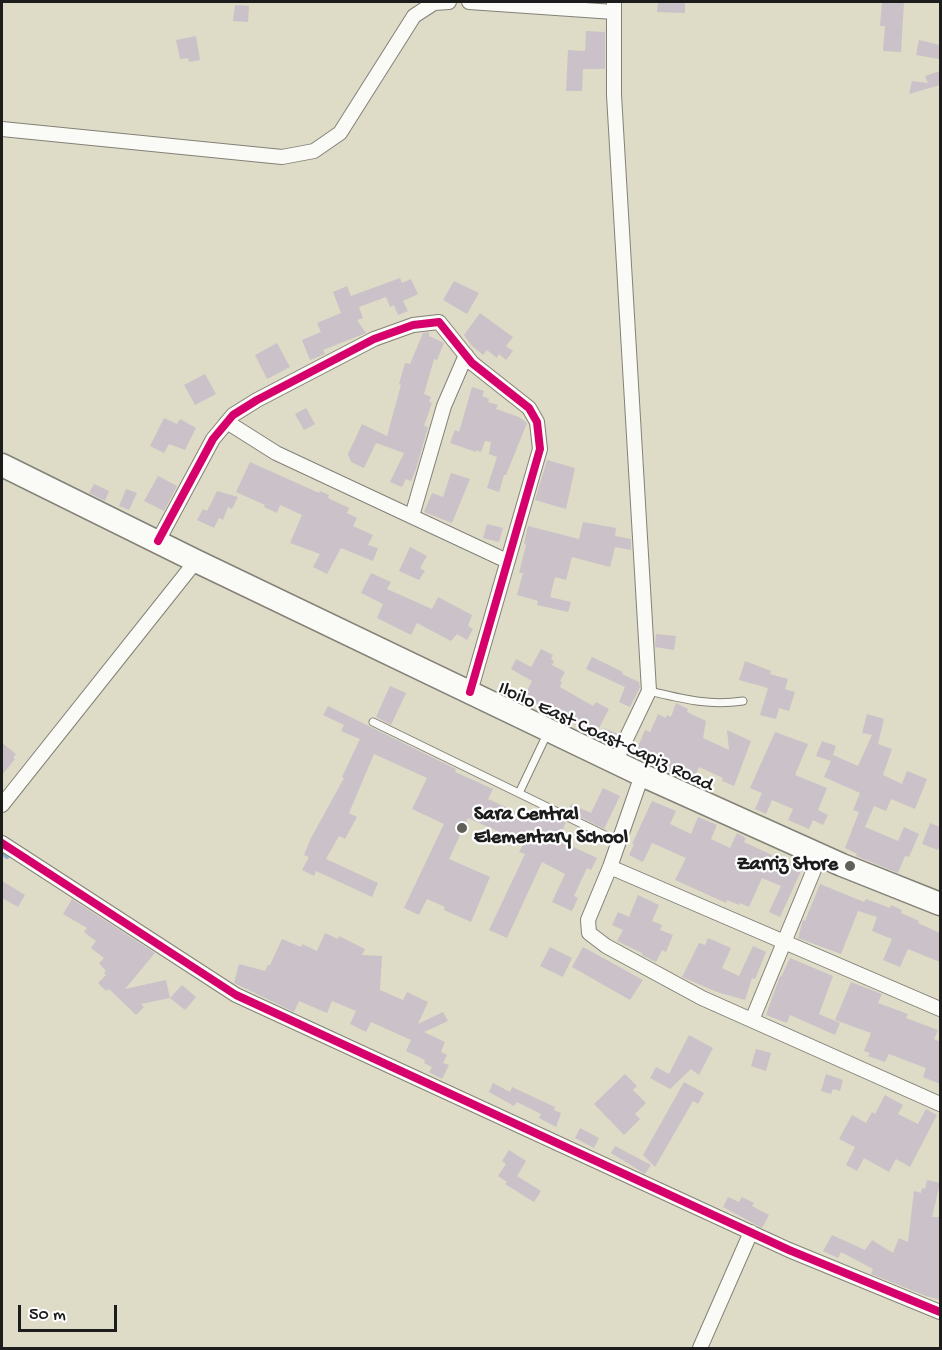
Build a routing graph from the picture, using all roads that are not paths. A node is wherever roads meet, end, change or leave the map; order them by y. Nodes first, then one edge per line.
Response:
1 (449, 2) edge
2 (469, 2) edge
3 (614, 7) edge
4 (2, 129) edge
5 (466, 355) junction
6 (228, 422) junction
7 (2, 465) edge
8 (412, 516) junction
9 (158, 541) junction
10 (196, 561) junction
11 (507, 561) junction
12 (649, 691) junction
13 (470, 692) junction
14 (743, 701) dead end
15 (373, 722) dead end
16 (549, 730) junction
17 (615, 762) junction
18 (642, 775) junction
19 (519, 793) junction
20 (2, 805) edge
21 (619, 842) junction
22 (2, 843) edge
23 (820, 855) junction
24 (610, 867) junction
25 (940, 904) edge
26 (785, 943) junction
27 (940, 1009) edge
28 (752, 1020) junction
29 (940, 1104) edge
30 (752, 1232) junction
31 (940, 1312) edge
32 (700, 1348) edge

1 - 4 street
2 - 3 street
3 - 12 street
5 - 6 street
5 - 8 street
5 - 11 street
6 - 8 street
6 - 9 street
7 - 9 main road, Iloilo East Coast-Capiz Road
8 - 11 street
9 - 10 main road, Iloilo East Coast-Capiz Road
10 - 13 main road, Iloilo East Coast-Capiz Road
10 - 20 street
11 - 13 street
12 - 14 lane
12 - 17 street
13 - 16 main road, Iloilo East Coast-Capiz Road
15 - 19 lane
16 - 17 main road, Iloilo East Coast-Capiz Road
16 - 19 lane
17 - 18 main road, Iloilo East Coast-Capiz Road
18 - 21 street
18 - 23 main road, Iloilo East Coast-Capiz Road
19 - 21 lane
21 - 24 street
22 - 30 street
23 - 25 main road, Iloilo East Coast-Capiz Road
23 - 26 street
24 - 26 street
24 - 28 street
26 - 27 street
26 - 28 street
28 - 29 street
30 - 31 street
30 - 32 street

